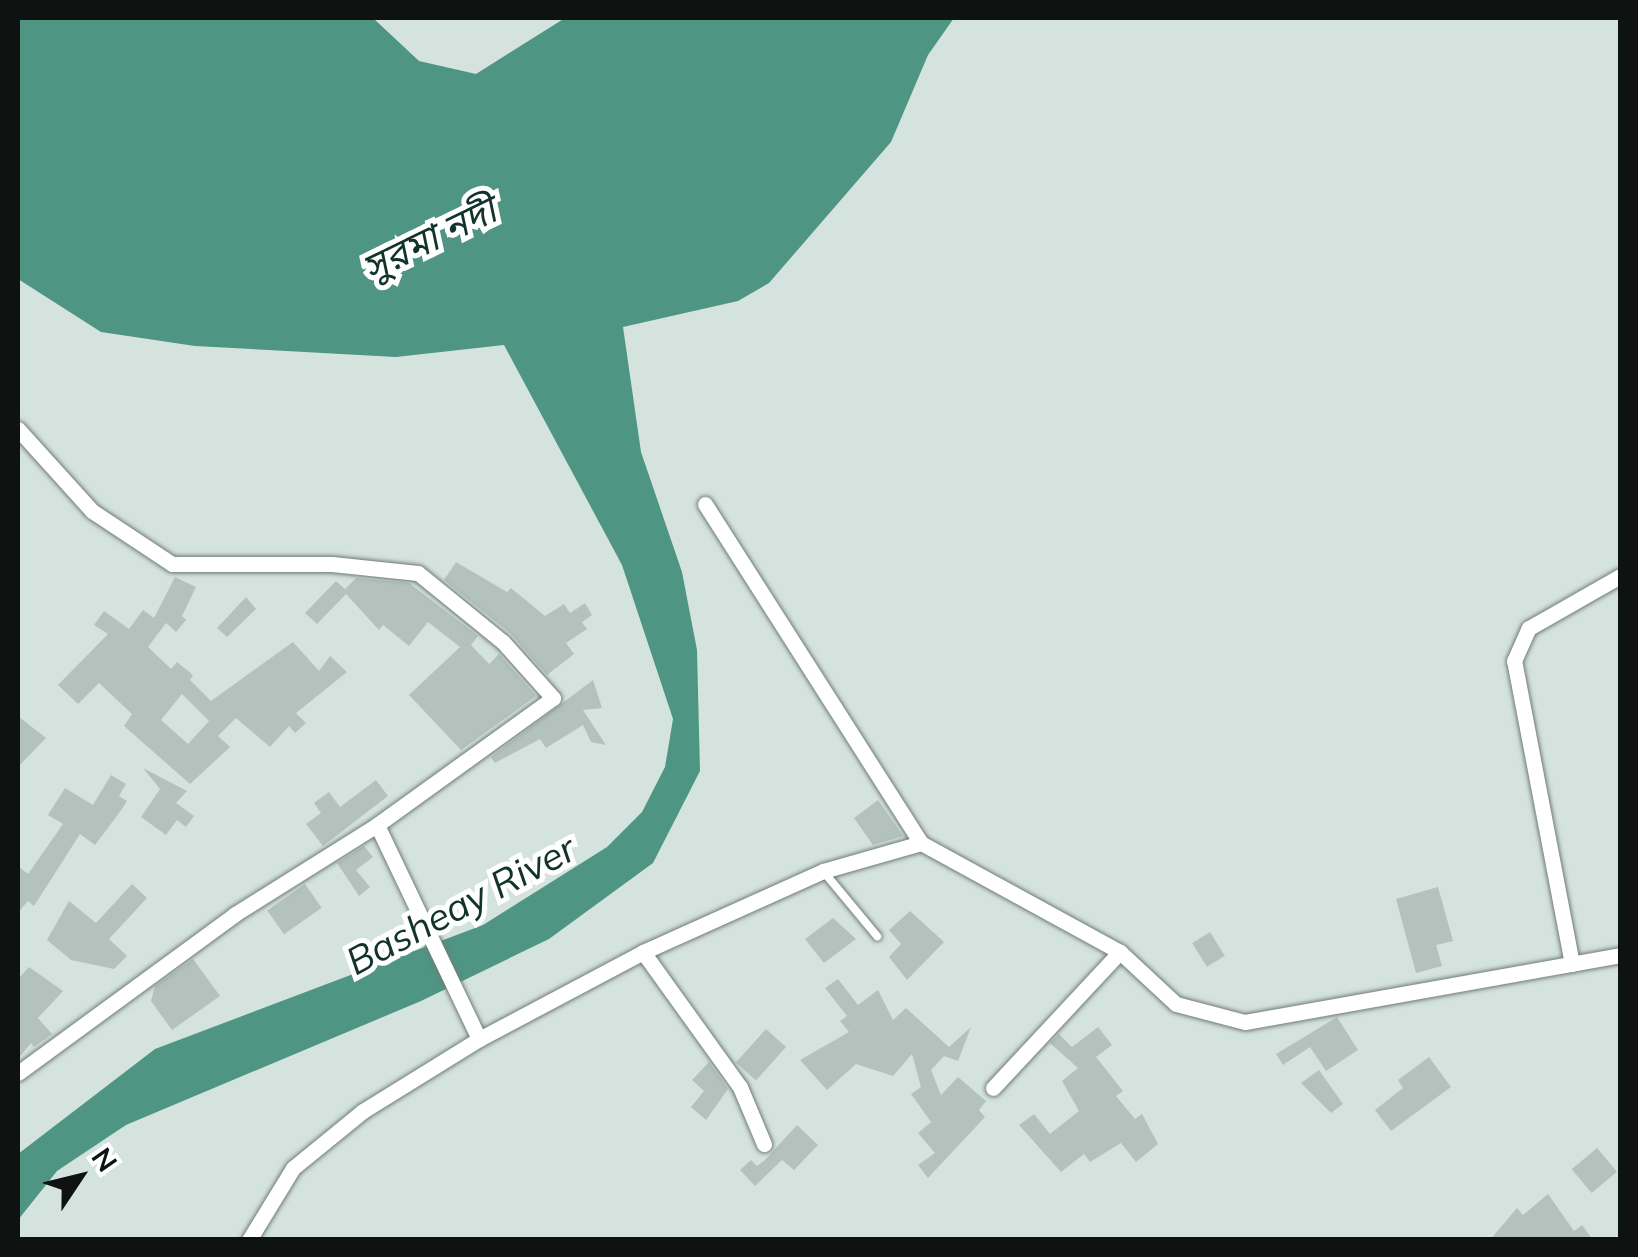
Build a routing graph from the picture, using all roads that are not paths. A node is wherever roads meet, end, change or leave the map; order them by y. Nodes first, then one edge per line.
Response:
1 (18, 430) edge
2 (705, 504) dead end
3 (1620, 576) edge
4 (378, 825) junction
5 (921, 843) junction
6 (823, 871) junction
7 (878, 936) dead end
8 (644, 952) junction
9 (1120, 952) junction
10 (1620, 954) edge
11 (1572, 964) junction
12 (479, 1039) junction
13 (18, 1074) edge
14 (994, 1088) dead end
15 (764, 1144) dead end
16 (248, 1240) edge

1 - 4 street
2 - 5 street
3 - 11 street
4 - 12 street
4 - 13 street
5 - 6 street
5 - 9 street
6 - 7 lane
6 - 8 street
8 - 12 street
8 - 15 street
9 - 11 street
9 - 14 street
10 - 11 street
12 - 16 street

